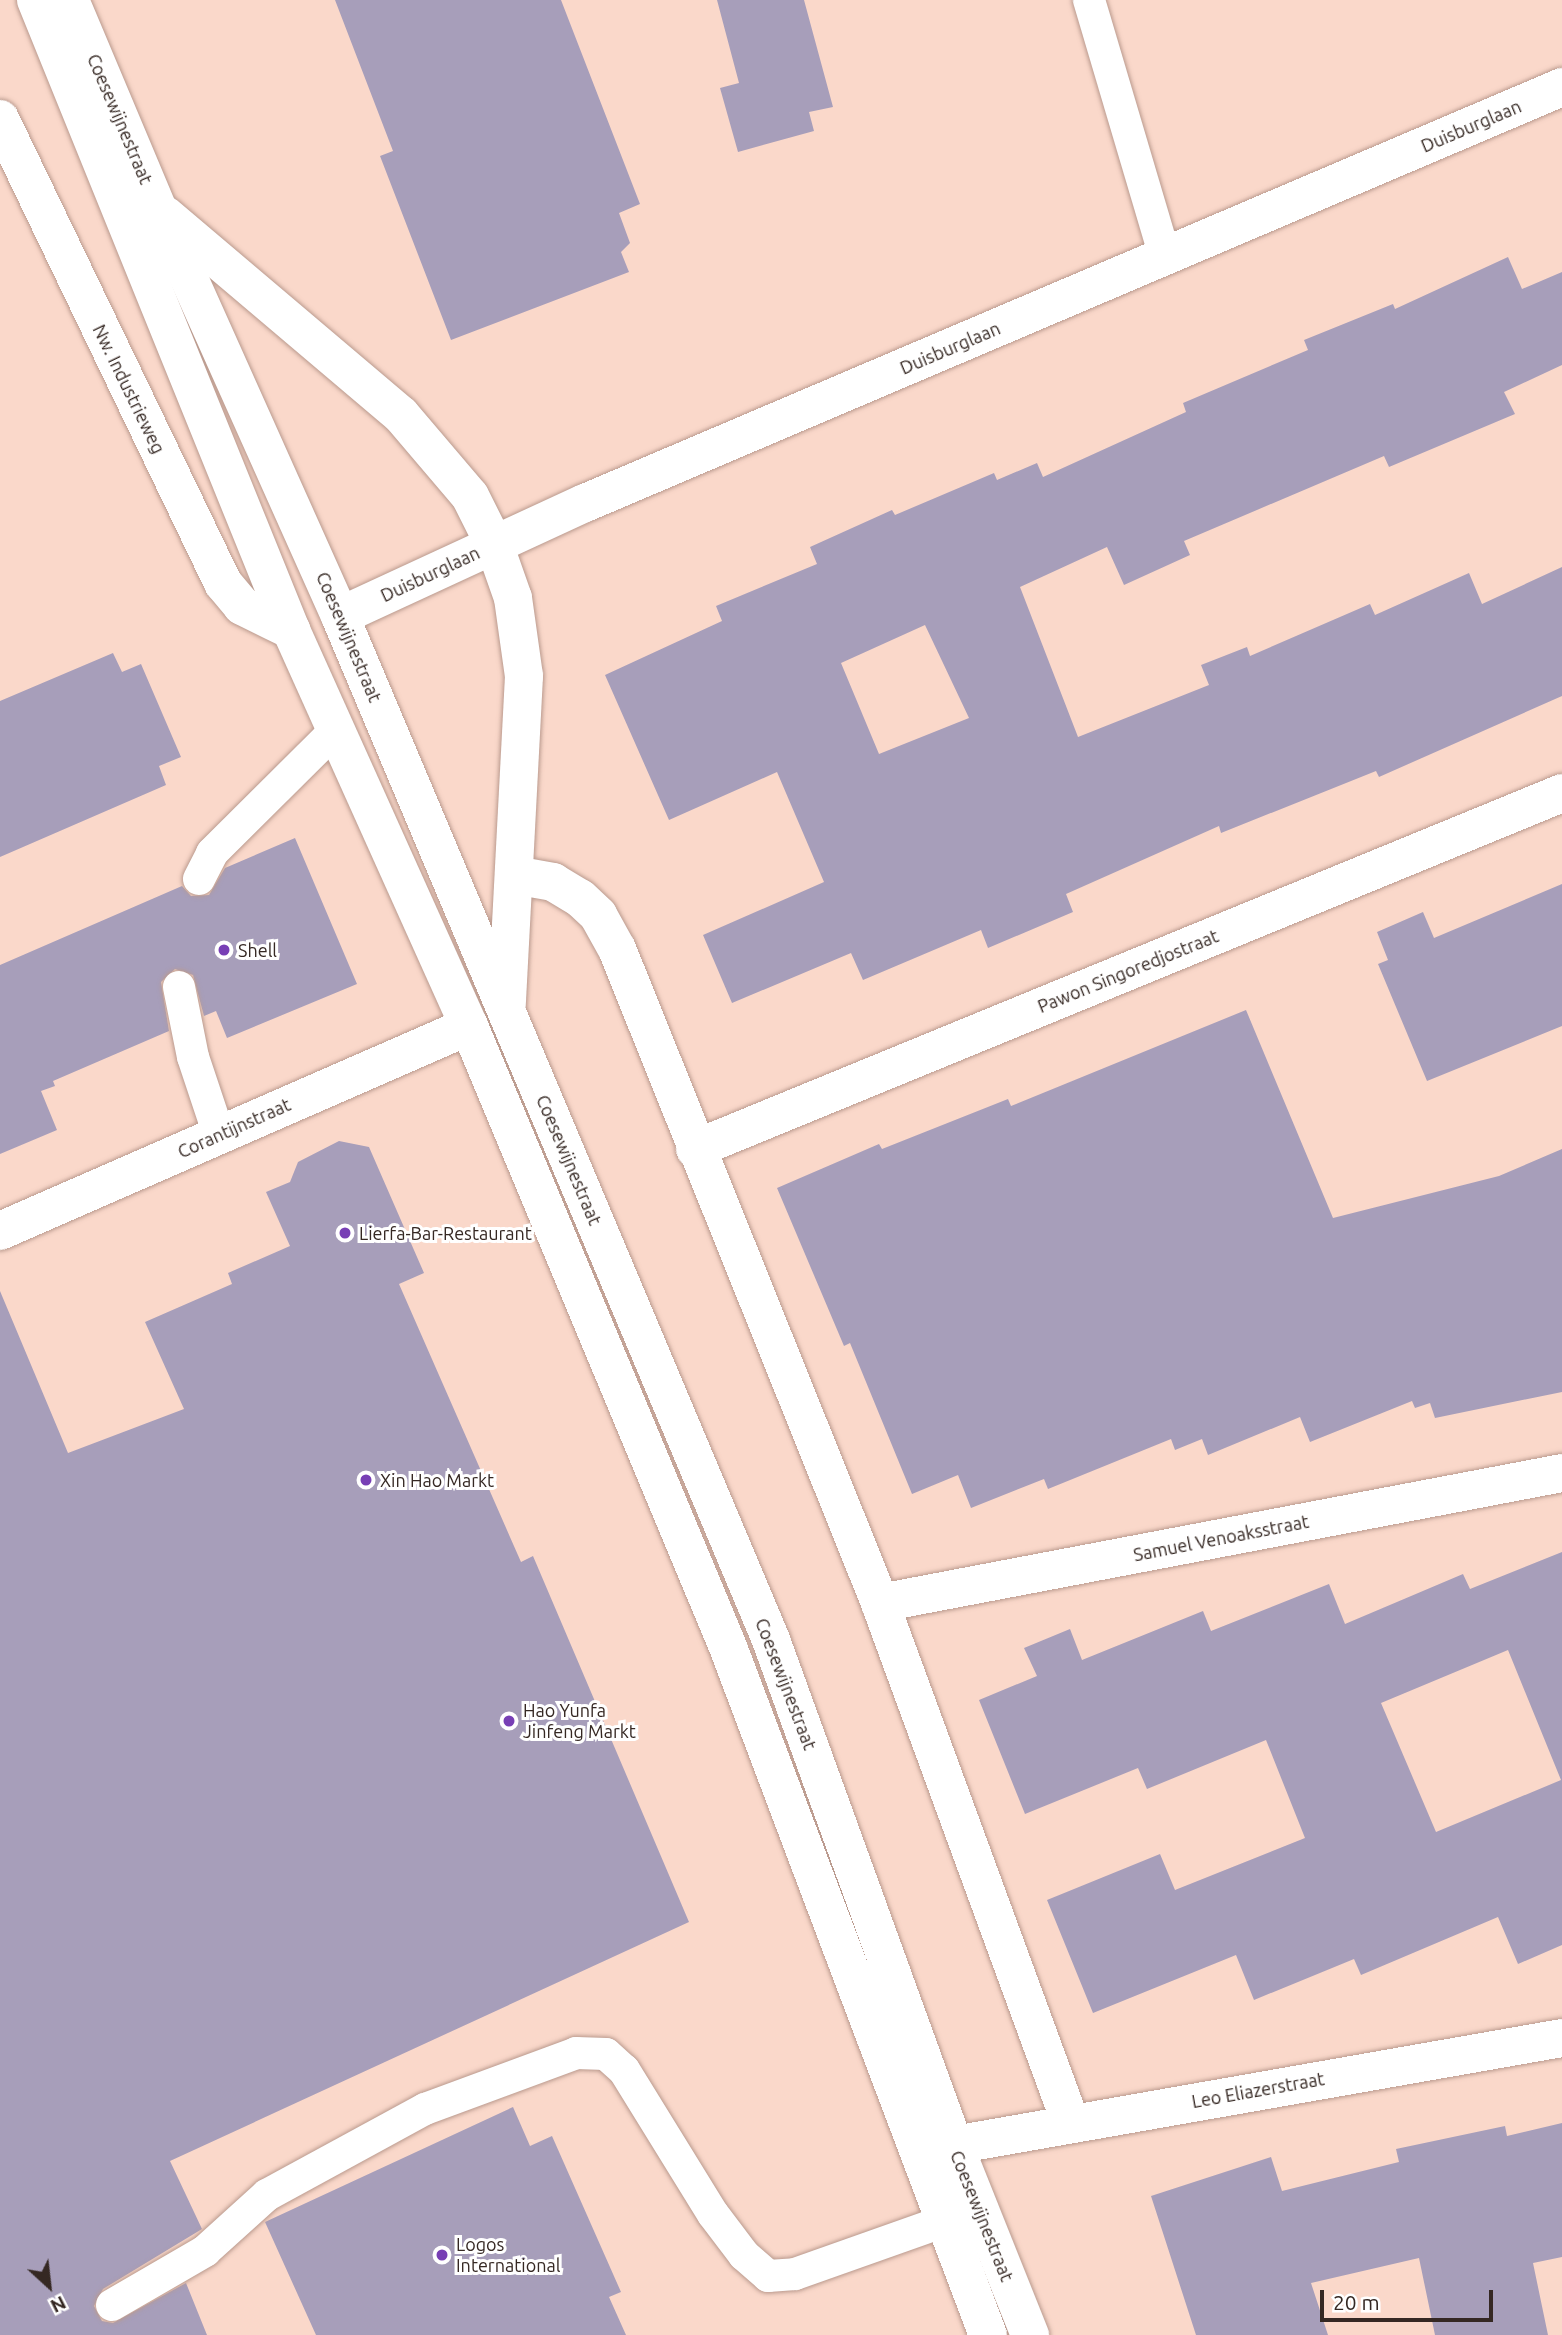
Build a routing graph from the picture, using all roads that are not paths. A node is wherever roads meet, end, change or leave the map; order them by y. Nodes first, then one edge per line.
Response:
1 (36, 0) edge
2 (70, 0) edge
3 (1089, 0) edge
4 (1562, 87) edge
5 (0, 119) edge
6 (8, 156) edge
7 (158, 209) junction
8 (1165, 256) junction
9 (494, 544) junction
10 (340, 615) junction
11 (291, 630) junction
12 (336, 730) junction
13 (1562, 793) edge
14 (514, 875) junction
15 (199, 879) dead end
16 (179, 987) dead end
17 (507, 1012) junction
18 (469, 1026) junction
19 (219, 1135) junction
20 (695, 1149) junction
21 (0, 1231) edge
22 (1562, 1473) edge
23 (880, 1603) junction
24 (1562, 2038) edge
25 (1070, 2121) junction
26 (954, 2145) junction
27 (945, 2221) junction
28 (112, 2305) dead end
29 (988, 2335) edge
30 (1030, 2335) edge

1 - 11 street, Coesewijnestraat
2 - 7 street, Coesewijnestraat
3 - 8 lane
4 - 8 street, Duisburglaan
5 - 6 street, Nw. Industrieweg
6 - 11 street, Nw. Industrieweg
7 - 9 street
7 - 10 street, Coesewijnestraat
8 - 9 street, Duisburglaan
9 - 10 street, Duisburglaan
9 - 14 street
10 - 17 street, Coesewijnestraat
11 - 12 street, Coesewijnestraat
12 - 15 lane
12 - 18 street, Coesewijnestraat
13 - 20 street, Pawon Singoredjostraat
14 - 17 street
14 - 20 street
16 - 19 lane
17 - 26 street, Coesewijnestraat
18 - 19 street, Corantijnstraat
18 - 27 street, Coesewijnestraat
19 - 21 street, Corantijnstraat
20 - 23 street
22 - 23 street, Samuel Venoaksstraat
23 - 25 street
24 - 25 street, Leo Eliazerstraat
25 - 26 street, Leo Eliazerstraat
26 - 30 street, Coesewijnestraat
27 - 28 lane
27 - 29 street, Coesewijnestraat

